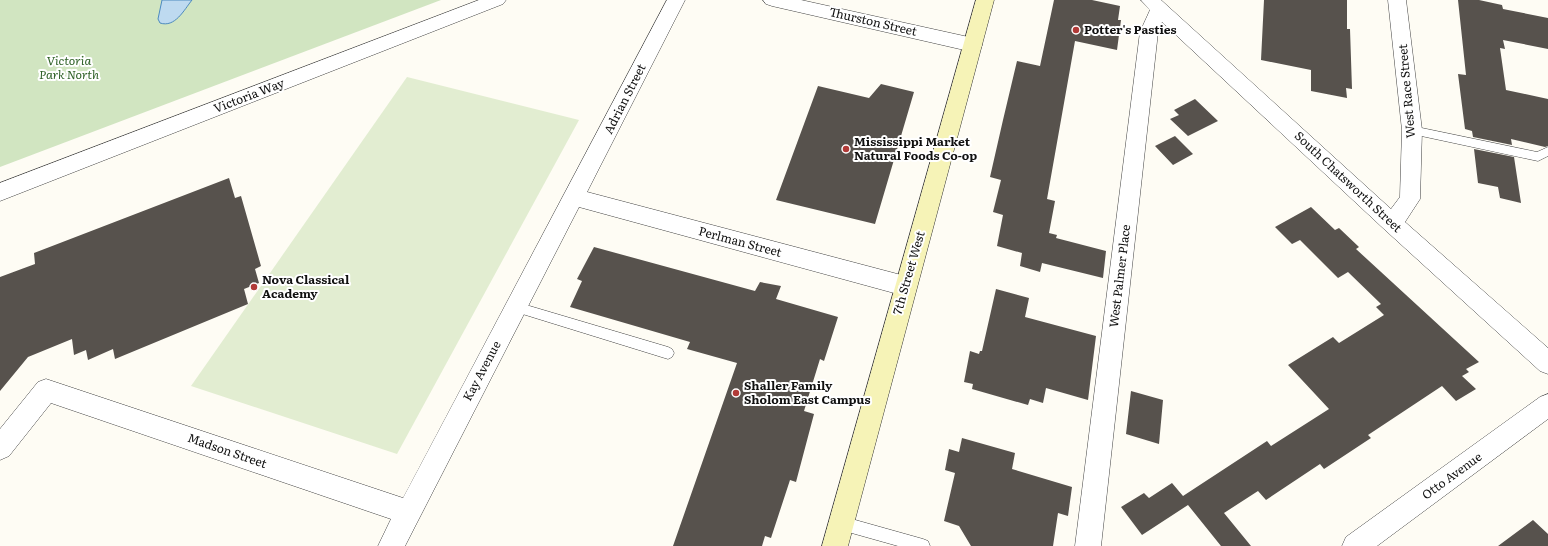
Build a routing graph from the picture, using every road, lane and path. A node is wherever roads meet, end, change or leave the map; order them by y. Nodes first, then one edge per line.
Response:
1 (497, 0) edge
2 (676, 0) edge
3 (772, 0) edge
4 (985, 0) edge
5 (1398, 0) edge
6 (1155, 4) edge
7 (973, 45) junction
8 (1412, 130) junction
9 (1548, 151) edge
10 (0, 192) edge
11 (574, 198) junction
12 (1392, 223) junction
13 (905, 286) junction
14 (516, 307) junction
15 (668, 353) dead end
16 (1548, 362) edge
17 (1548, 405) edge
18 (0, 448) edge
19 (407, 512) junction
20 (841, 523) junction
21 (391, 546) edge
22 (835, 546) edge
23 (923, 546) edge
24 (1088, 546) edge
25 (1355, 546) edge

1 - 10 street, Victoria Way
2 - 11 street, Adrian Street
3 - 7 street, Thurston Street
4 - 7 main road, 7th Street West
5 - 8 street, West Race Street
6 - 12 street, South Chatsworth Street
6 - 24 street, West Palmer Place
7 - 13 main road, 7th Street West
8 - 9 lane
8 - 12 street, West Race Street
11 - 13 street, Perlman Street
11 - 14 street, Kay Avenue
12 - 16 street, South Chatsworth Street
13 - 20 main road, 7th Street West
14 - 15 lane
14 - 19 street, Kay Avenue
17 - 25 street, Otto Avenue
18 - 19 street, Madson Street
19 - 21 street, Kay Avenue
20 - 22 main road, 7th Street West
20 - 23 lane

